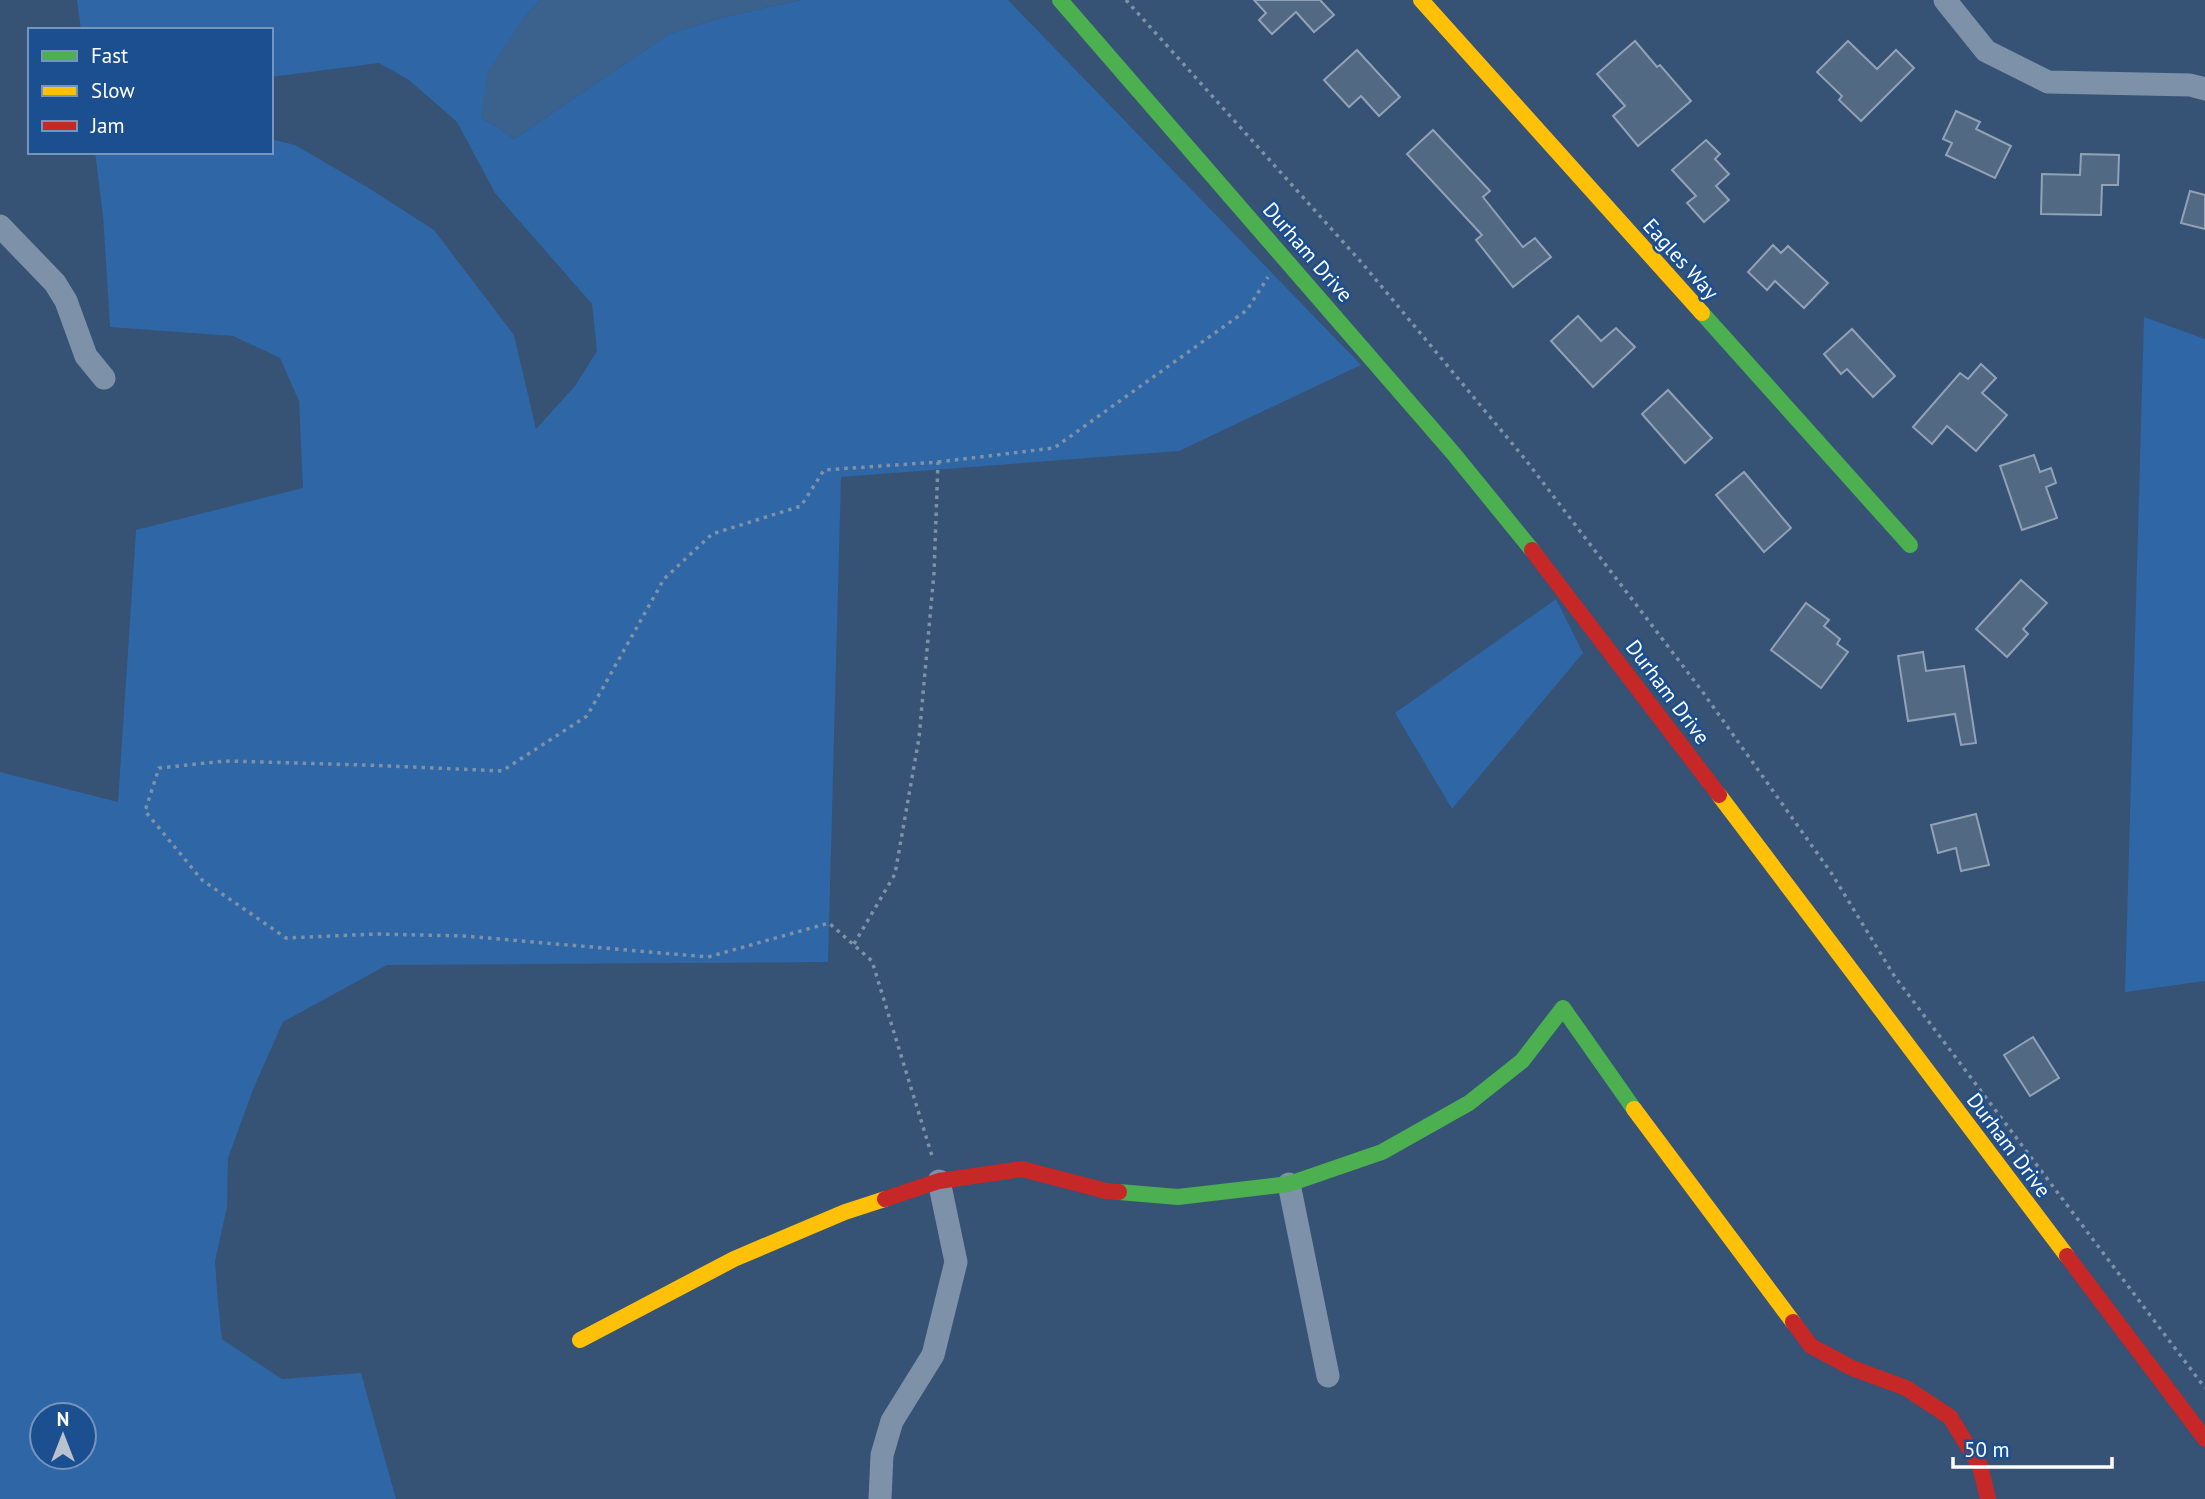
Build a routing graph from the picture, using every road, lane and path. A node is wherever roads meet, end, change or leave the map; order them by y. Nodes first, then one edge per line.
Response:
1 (1060, 0) edge
2 (1126, 0) edge
3 (1421, 0) edge
4 (1945, 0) edge
5 (2205, 89) edge
6 (0, 226) edge
7 (1290, 263) junction
8 (104, 378) dead end
9 (938, 462) junction
10 (1910, 545) dead end
11 (854, 944) junction
12 (939, 1181) junction
13 (1289, 1184) junction
14 (580, 1340) dead end
15 (1328, 1376) dead end
16 (2205, 1388) edge
17 (2205, 1439) edge
18 (880, 1499) edge
19 (1988, 1499) edge

1 - 7 street, Durham Drive
2 - 16 path
3 - 10 street, Eagles Way
4 - 5 street
6 - 8 street
7 - 9 path
7 - 17 street, Durham Drive
9 - 11 path
9 - 11 path
11 - 12 path
12 - 13 street
12 - 14 street
12 - 18 street
13 - 15 street
13 - 19 street

